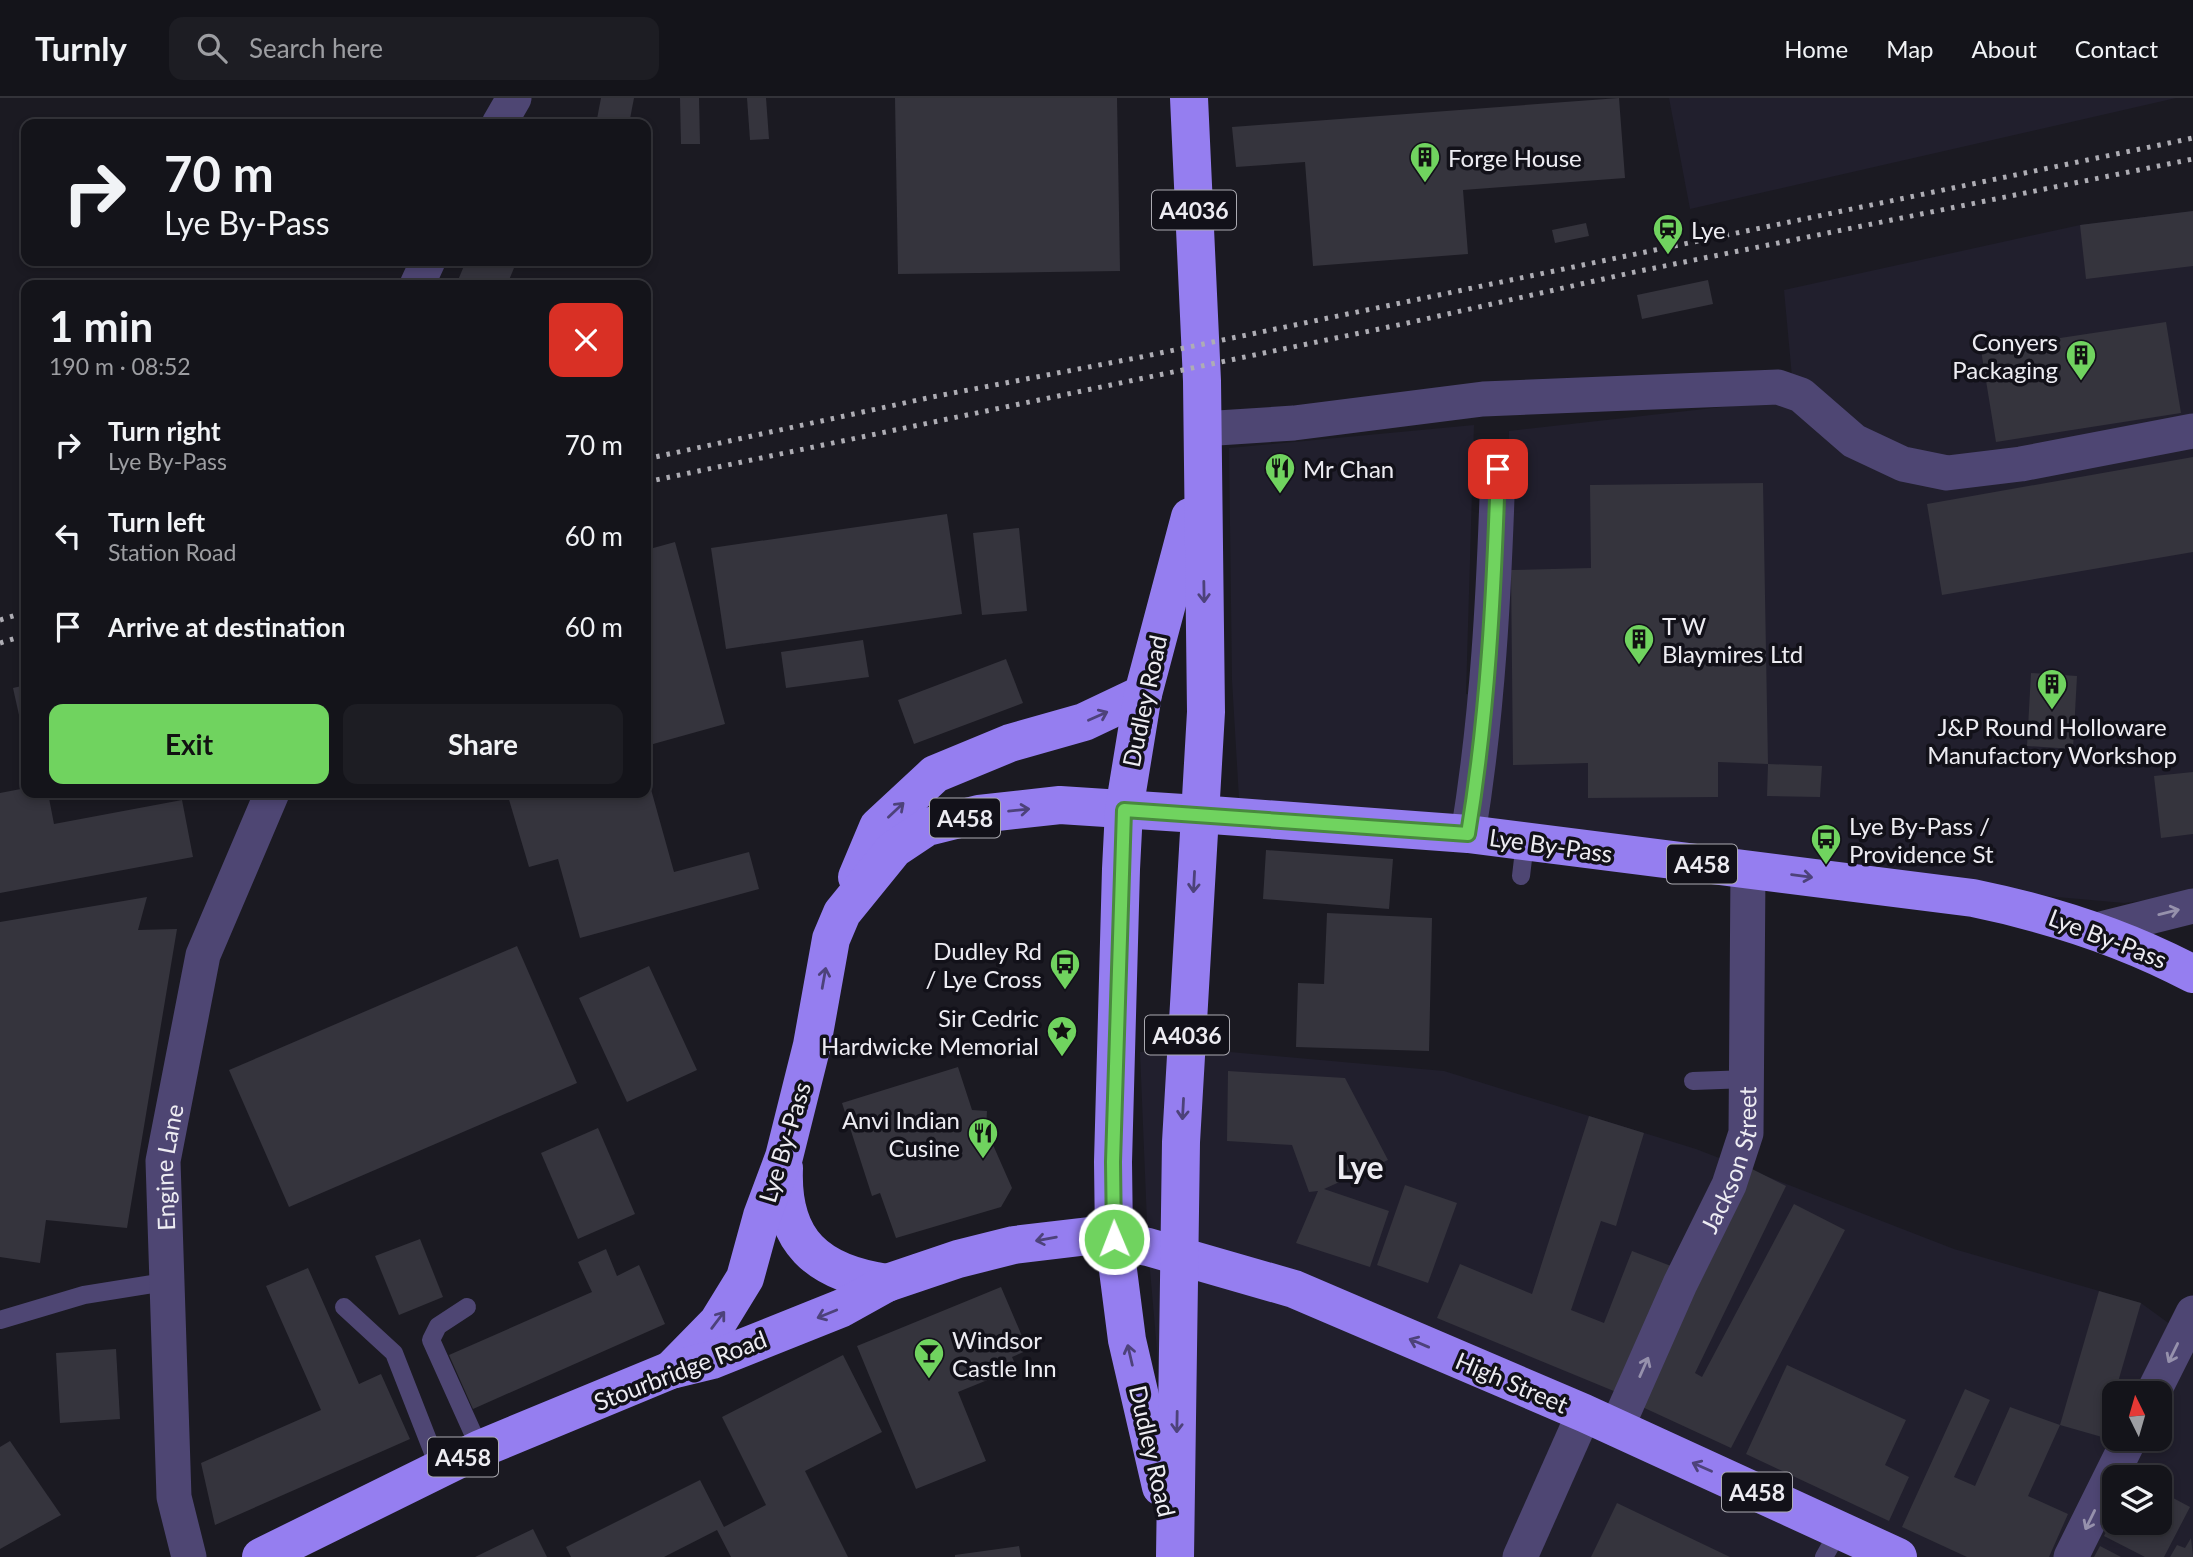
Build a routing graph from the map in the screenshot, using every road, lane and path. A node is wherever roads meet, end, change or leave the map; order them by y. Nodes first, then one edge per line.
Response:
1 (514, 98) edge
2 (1189, 98) edge
3 (502, 119) edge
4 (1202, 429) junction
5 (2193, 430) edge
6 (1498, 469) dead end
7 (1202, 474) junction
8 (1143, 694) junction
9 (270, 798) edge
10 (1124, 810) junction
11 (1198, 814) junction
12 (1468, 834) junction
13 (1748, 870) junction
14 (2193, 906) edge
15 (842, 913) junction
16 (2097, 930) junction
17 (2193, 974) edge
18 (1748, 1079) junction
19 (1693, 1081) dead end
20 (784, 1157) junction
21 (1114, 1239) junction
22 (1180, 1256) junction
23 (165, 1282) junction
24 (887, 1283) junction
25 (344, 1307) dead end
26 (467, 1307) dead end
27 (2193, 1313) edge
28 (0, 1320) edge
29 (671, 1370) junction
30 (2159, 1381) edge
31 (1600, 1421) junction
32 (480, 1449) junction
33 (2124, 1451) edge
34 (439, 1468) junction
35 (1832, 1543) edge
36 (1175, 1549) edge
37 (189, 1557) edge
38 (261, 1557) edge
39 (1520, 1557) edge
40 (1898, 1557) edge
41 (2071, 1557) edge

1 - 3 street
2 - 4 highway, Dudley Road / A4036
4 - 5 street
4 - 7 highway, Dudley Road / A4036
6 - 12 street
7 - 8 highway, Dudley Road / A4036
7 -> 11 highway, Dudley Road / A4036
8 - 10 highway, Dudley Road / A4036
15 -> 8 highway
9 - 23 street, Engine Lane
10 - 11 highway, Lye By-Pass / A458
15 -> 10 highway, Lye By-Pass / A458
10 - 21 highway, Dudley Road / A4036
11 - 12 highway, Lye By-Pass / A458
11 -> 22 highway, Dudley Road / A4036
12 - 13 highway, Lye By-Pass / A458
13 -> 16 highway, Lye By-Pass / A458
13 - 18 street, Jackson Street
16 -> 14 street
20 -> 15 highway, Lye By-Pass / A458
16 - 17 highway, Lye By-Pass / A458
18 - 19 lane
31 -> 18 street, Jackson Street
20 - 24 highway
29 -> 20 highway, Lye By-Pass / A458
21 - 22 highway, High Street / A458
21 -> 24 highway, Stourbridge Road / A458
36 -> 21 highway, Dudley Road / A4036
31 -> 22 highway, High Street / A458
22 -> 36 highway, Dudley Road / A4036
23 - 28 lane
23 - 37 street, Engine Lane
24 -> 29 highway, Stourbridge Road / A458
25 - 34 lane
26 - 32 lane
27 -> 30 street
29 - 32 highway, Stourbridge Road / A458
35 -> 31 highway, High Street / A458
31 - 39 street, Jackson Street
32 - 34 highway, Stourbridge Road / A458
33 -> 41 street
34 - 38 highway, Stourbridge Road / A458
35 - 40 highway, High Street / A458

